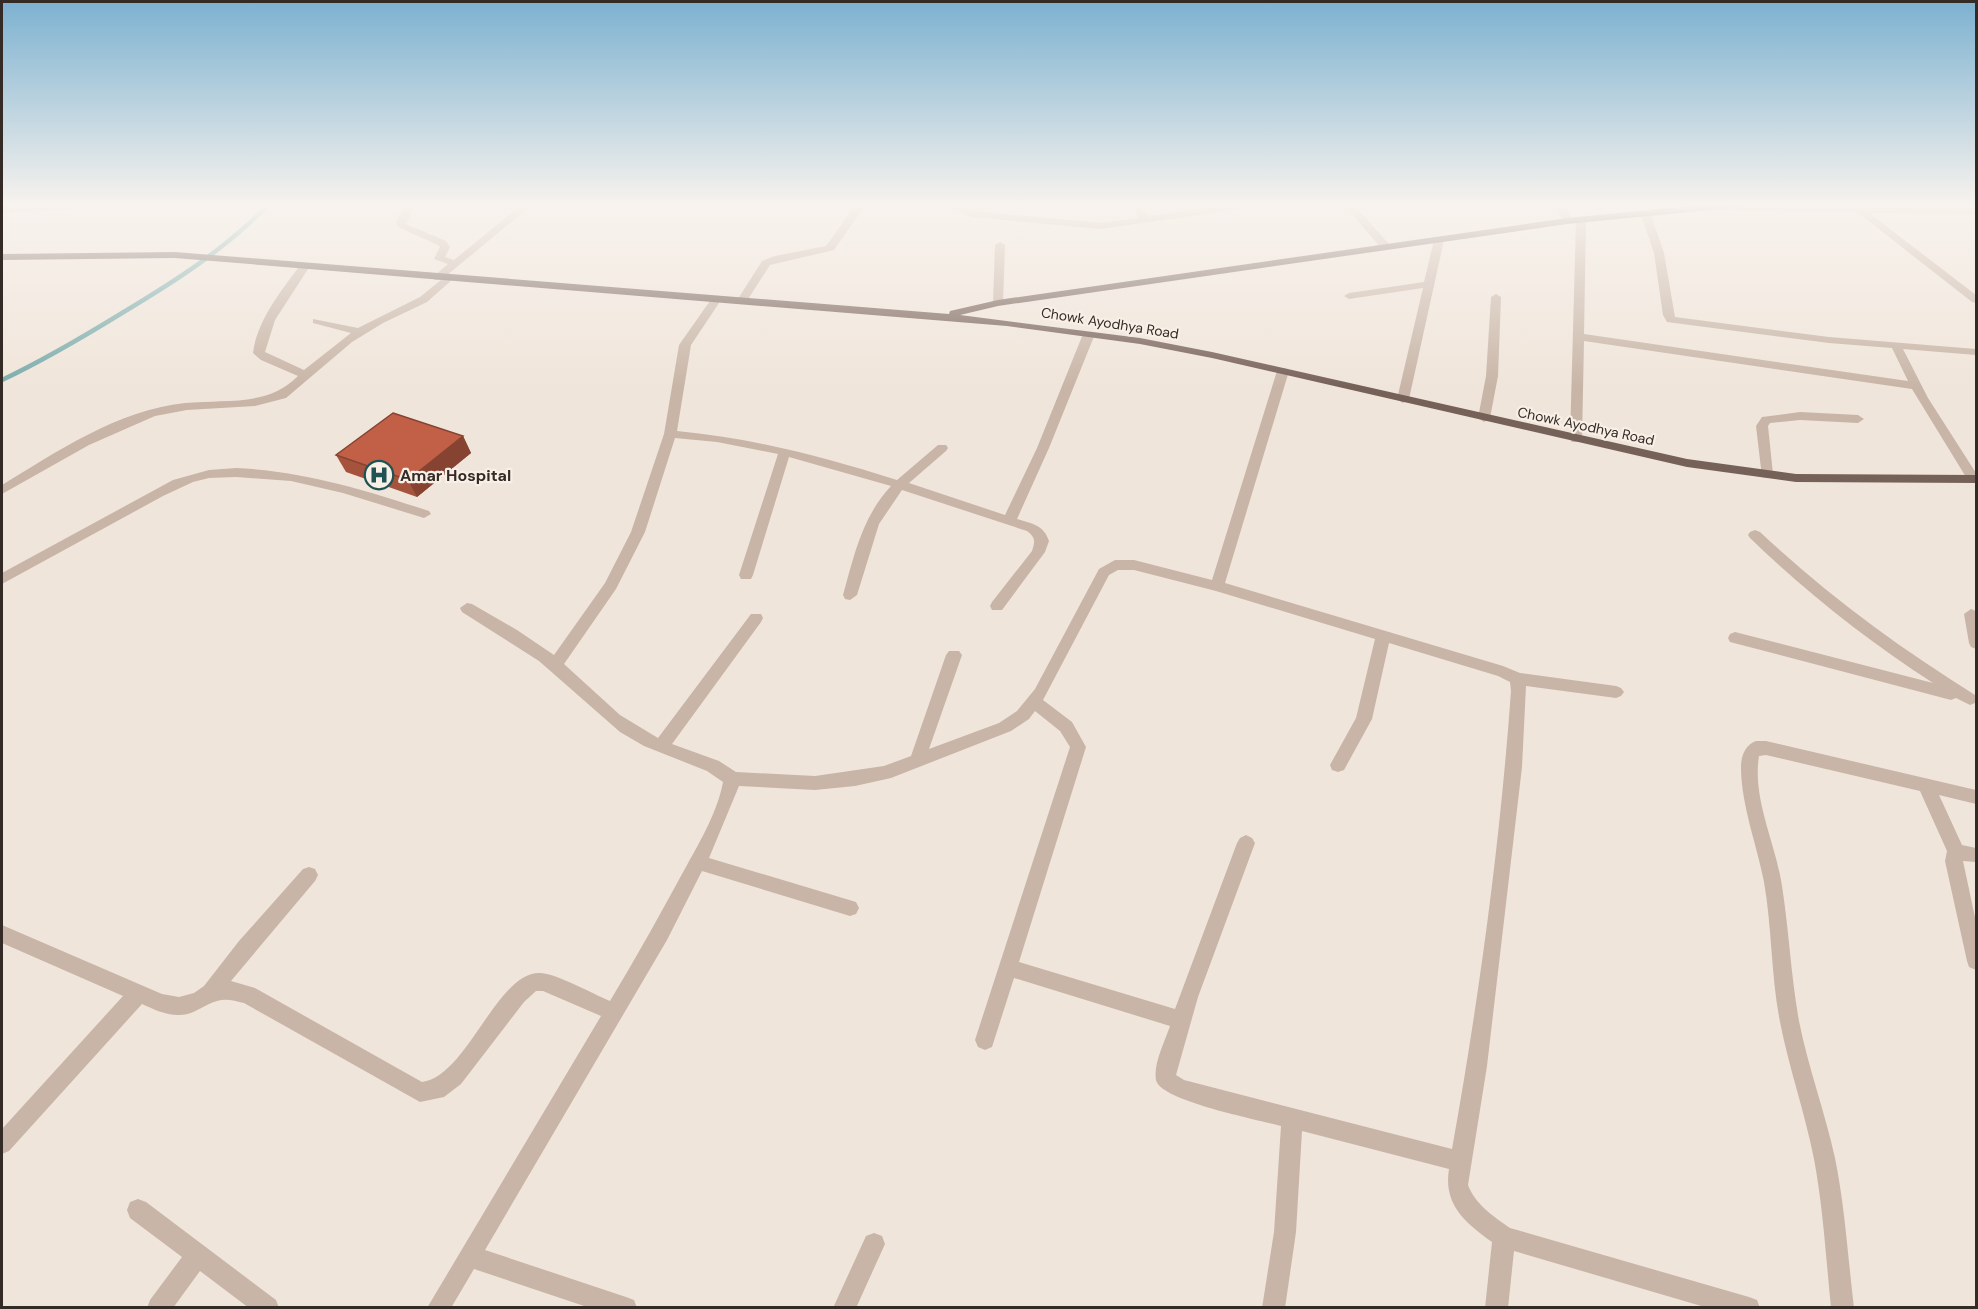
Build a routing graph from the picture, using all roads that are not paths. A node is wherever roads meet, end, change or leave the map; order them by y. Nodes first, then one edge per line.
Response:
1 (293, 265) edge
2 (453, 265) edge
3 (765, 265) edge
4 (999, 265) edge
5 (1255, 265) edge
6 (1433, 265) edge
7 (1580, 265) edge
8 (1661, 265) edge
9 (1931, 265) edge
10 (305, 266) junction
11 (443, 279) junction
12 (1429, 284) junction
13 (1349, 296) dead end
14 (1496, 297) dead end
15 (716, 300) junction
16 (1977, 300) edge
17 (741, 302) junction
18 (998, 303) junction
19 (941, 316) junction
20 (317, 321) dead end
21 (360, 332) junction
22 (1089, 334) junction
23 (1579, 337) junction
24 (1896, 346) junction
25 (1977, 352) edge
26 (1283, 371) junction
27 (305, 375) junction
28 (1916, 386) junction
29 (1403, 399) junction
30 (1484, 418) junction
31 (1858, 419) dead end
32 (670, 434) junction
33 (1576, 439) junction
34 (942, 448) dead end
35 (785, 451) junction
36 (1767, 474) junction
37 (1975, 479) edge
38 (899, 486) junction
39 (2, 490) edge
40 (424, 514) dead end
41 (1009, 521) junction
42 (1755, 535) dead end
43 (746, 574) dead end
44 (2, 579) edge
45 (1217, 586) junction
46 (850, 595) dead end
47 (998, 606) dead end
48 (467, 608) dead end
49 (1971, 614) dead end
50 (756, 618) dead end
51 (1383, 636) junction
52 (1735, 638) dead end
53 (1977, 643) edge
54 (954, 655) dead end
55 (555, 665) junction
56 (1517, 679) junction
57 (1616, 692) dead end
58 (1973, 700) edge
59 (1033, 701) junction
60 (661, 746) junction
61 (917, 761) junction
62 (1338, 765) dead end
63 (732, 779) junction
64 (1927, 788) junction
65 (1977, 797) edge
66 (1246, 843) dead end
67 (1956, 851) junction
68 (1977, 855) edge
69 (698, 862) junction
70 (309, 875) dead end
71 (850, 908) dead end
72 (2, 934) edge
73 (1977, 961) edge
74 (1008, 967) junction
75 (212, 992) junction
76 (139, 993) junction
77 (614, 1012) junction
78 (1181, 1020) junction
79 (985, 1040) dead end
80 (1292, 1118) junction
81 (2, 1144) edge
82 (1461, 1162) junction
83 (138, 1210) dead end
84 (1504, 1237) junction
85 (874, 1244) dead end
86 (198, 1255) junction
87 (468, 1257) junction
88 (1724, 1303) edge
89 (158, 1308) edge
90 (268, 1308) edge
91 (438, 1308) edge
92 (626, 1308) edge
93 (844, 1308) edge
94 (1273, 1308) edge
95 (1496, 1308) edge
96 (1749, 1308) edge
97 (1843, 1308) edge

1 - 10 main road, Chowk Ayodhya Road
2 - 11 street
3 - 17 street
4 - 18 street
5 - 18 main road
6 - 12 street
7 - 23 street
8 - 24 street
9 - 16 street
10 - 11 main road, Chowk Ayodhya Road
10 - 27 street
11 - 15 main road, Chowk Ayodhya Road
11 - 21 street
12 - 13 street
12 - 29 street
14 - 30 street
15 - 17 main road, Chowk Ayodhya Road
15 - 32 street
17 - 19 main road, Chowk Ayodhya Road
18 - 19 main road
19 - 22 main road, Chowk Ayodhya Road
20 - 21 street
21 - 27 street
22 - 26 main road, Chowk Ayodhya Road
22 - 41 street
23 - 28 street
23 - 33 street
24 - 25 street
24 - 28 street
26 - 29 main road, Chowk Ayodhya Road
26 - 45 street
27 - 39 street
28 - 37 street
29 - 30 main road, Chowk Ayodhya Road
30 - 33 main road, Chowk Ayodhya Road
31 - 36 street
32 - 35 street
32 - 55 street
33 - 36 main road, Chowk Ayodhya Road
34 - 38 street
35 - 38 street
35 - 43 street
36 - 37 main road, Chowk Ayodhya Road
38 - 41 street
38 - 46 street
40 - 44 street
41 - 47 street
42 - 58 street
45 - 51 street
45 - 59 street
48 - 55 street
49 - 53 street
50 - 60 street
51 - 56 street
51 - 62 street
52 - 58 street
54 - 61 street
55 - 60 street
56 - 57 street
56 - 82 street
59 - 61 street
59 - 74 street
60 - 63 street
61 - 63 street
63 - 69 street
64 - 65 street
64 - 67 street
64 - 97 street
66 - 78 street
67 - 68 street
67 - 73 street
69 - 71 street
69 - 77 street
70 - 75 street
72 - 76 street
74 - 78 street
74 - 79 street
75 - 76 street
75 - 77 street
76 - 81 street
77 - 87 street
78 - 80 street
80 - 82 street
80 - 94 street
82 - 84 street
83 - 86 street
84 - 88 street
84 - 95 street
85 - 93 street
86 - 89 street
86 - 90 street
87 - 91 street
87 - 92 street
88 - 96 street

